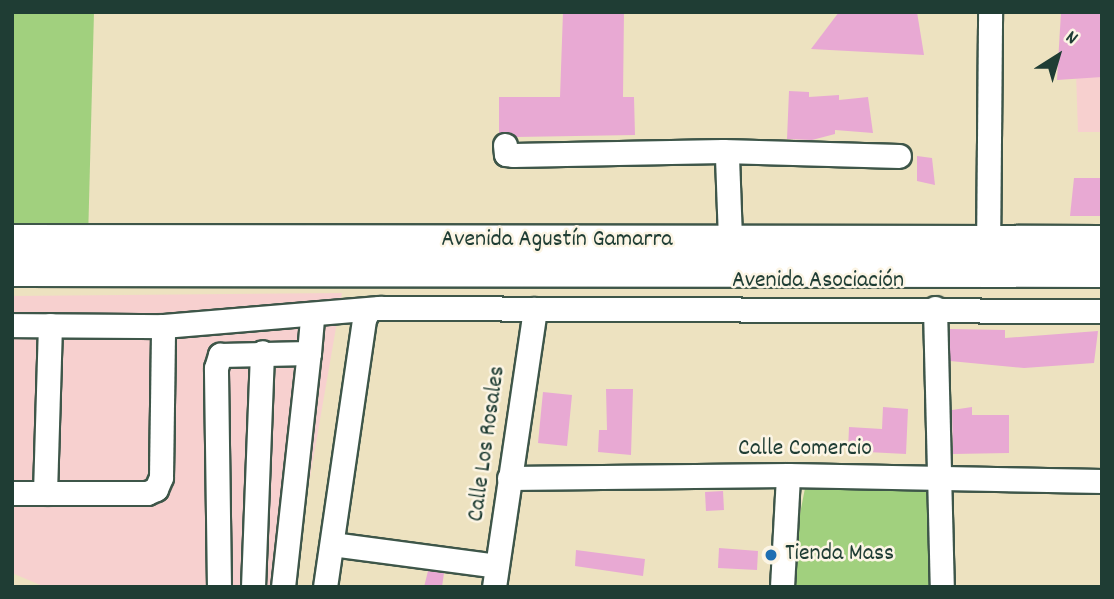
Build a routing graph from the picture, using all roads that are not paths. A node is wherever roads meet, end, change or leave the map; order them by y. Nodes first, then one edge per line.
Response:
1 (990, 12) edge
2 (505, 145) dead end
3 (723, 151) junction
4 (899, 156) dead end
5 (730, 239) junction
6 (12, 241) edge
7 (1102, 242) edge
8 (695, 255) junction
9 (988, 255) junction
10 (12, 269) edge
11 (1102, 270) edge
12 (935, 308) junction
13 (535, 309) junction
14 (369, 310) junction
15 (1102, 311) edge
16 (312, 315) junction
17 (12, 325) edge
18 (50, 325) junction
19 (163, 326) junction
20 (261, 352) junction
21 (309, 353) junction
22 (788, 475) junction
23 (509, 478) junction
24 (942, 478) junction
25 (1102, 481) edge
26 (12, 493) edge
27 (45, 493) junction
28 (332, 544) junction
29 (495, 576) edge
30 (219, 587) edge
31 (253, 587) edge
32 (283, 587) edge
33 (325, 587) edge
34 (782, 587) edge
35 (943, 587) edge

1 - 9 street
2 - 3 street
3 - 4 street
3 - 5 street
5 - 8 highway, Avenida Agustín Gamarra
5 - 9 highway, Avenida Agustín Gamarra
6 - 8 highway, Avenida Agustín Gamarra
7 - 9 highway, Avenida Agustín Gamarra
8 - 9 highway, Avenida Agustín Gamarra
8 - 10 highway, Avenida Agustín Gamarra
9 - 11 highway, Avenida Agustín Gamarra
12 - 13 street, Avenida Asociación
12 - 15 street, Avenida Asociación
12 - 24 street
13 - 14 street, Avenida Asociación
13 - 23 street, Calle Los Rosales
14 - 16 street, Avenida Asociación
14 - 28 street
16 - 19 street, Avenida Asociación
16 - 21 street
17 - 18 street, Avenida Asociación
18 - 19 street, Avenida Asociación
18 - 27 street
19 - 27 street
20 - 21 street
20 - 30 street
20 - 31 street
21 - 32 street
22 - 23 street, Calle Comercio
22 - 24 street, Calle Comercio
22 - 34 street
23 - 29 street, Calle Los Rosales
24 - 25 street, Calle Comercio
24 - 35 street
26 - 27 street
28 - 29 street
28 - 33 street

